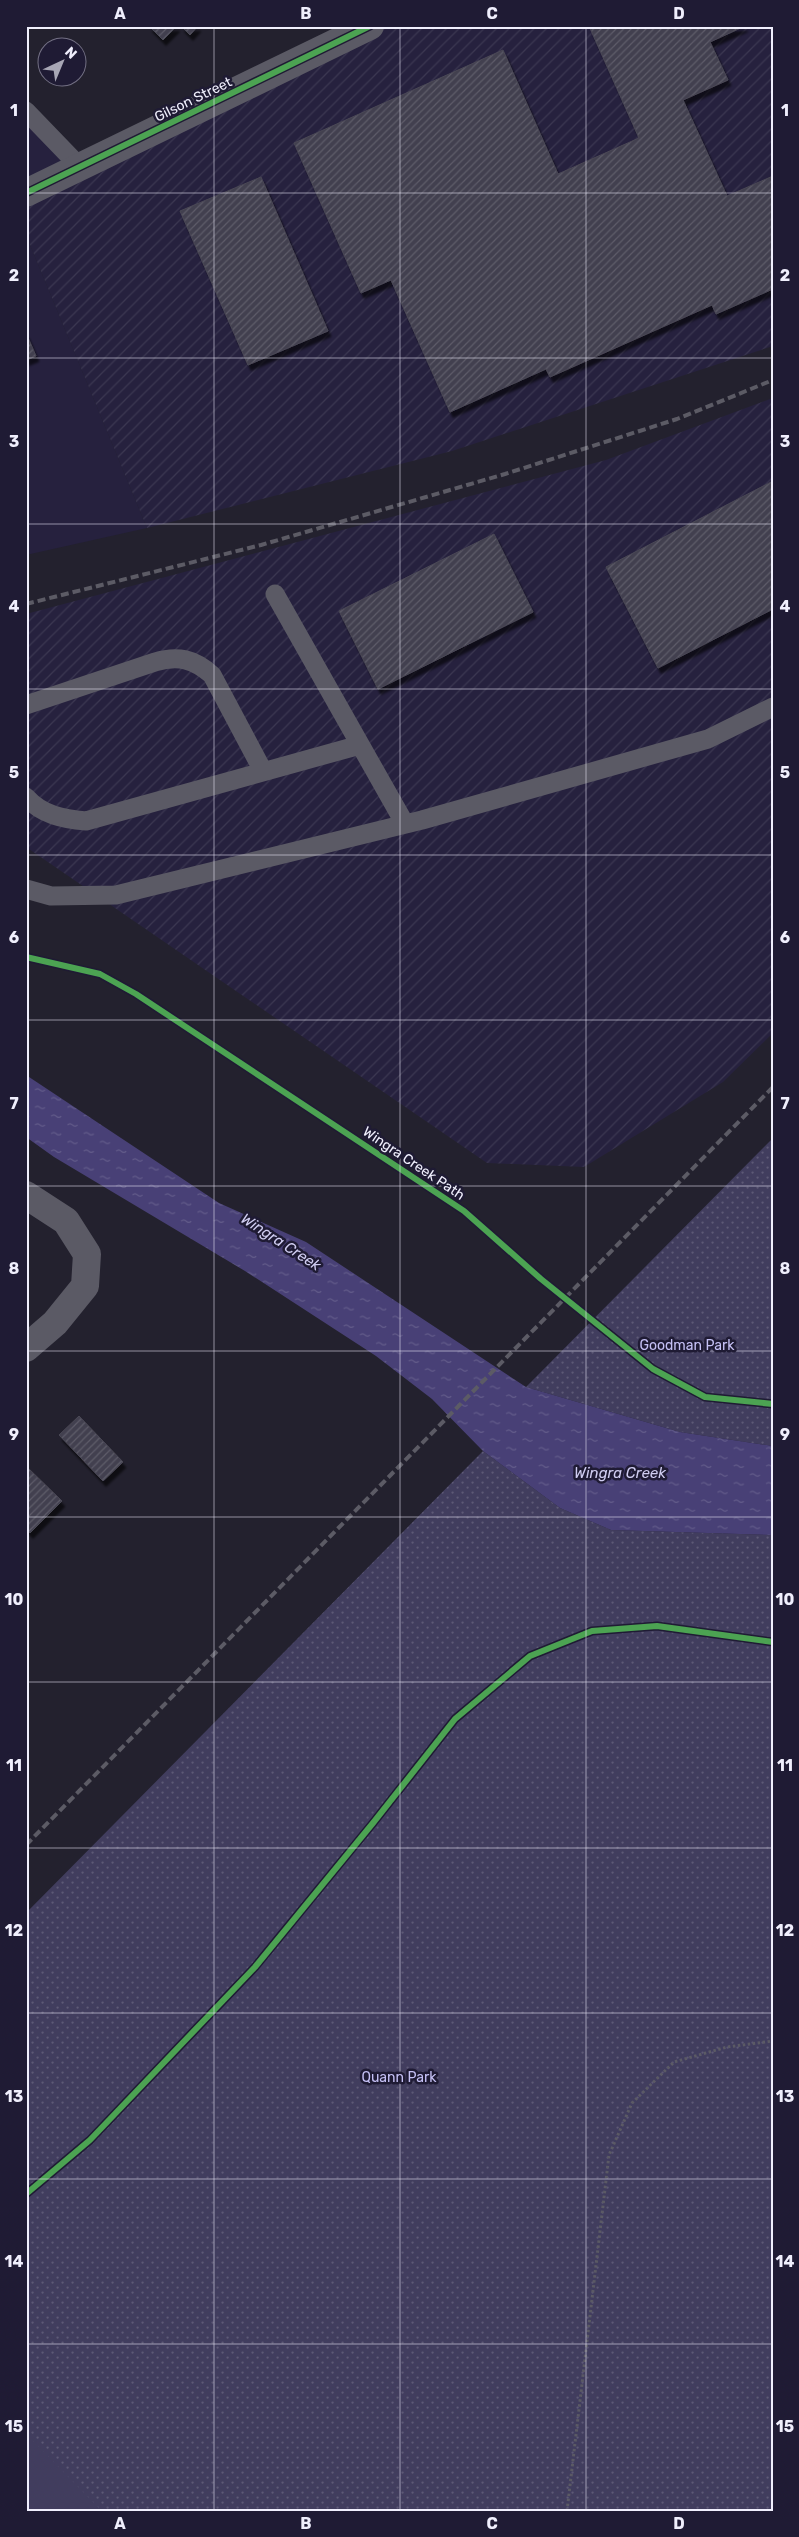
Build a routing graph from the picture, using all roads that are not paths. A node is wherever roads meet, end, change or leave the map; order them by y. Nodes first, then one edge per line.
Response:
1 (370, 26) edge
2 (26, 111) edge
3 (80, 167) junction
4 (26, 193) edge
5 (275, 594) dead end
6 (26, 705) edge
7 (773, 707) edge
8 (360, 745) junction
9 (263, 771) junction
10 (26, 797) edge
11 (405, 824) junction
12 (26, 889) edge
13 (26, 1196) edge
14 (26, 1348) edge

1 - 3 street, Gilson Street
2 - 3 lane
3 - 4 street, Gilson Street
5 - 8 lane
6 - 9 lane
7 - 11 lane
8 - 9 lane
8 - 11 lane
9 - 10 lane
11 - 12 lane
13 - 14 street

